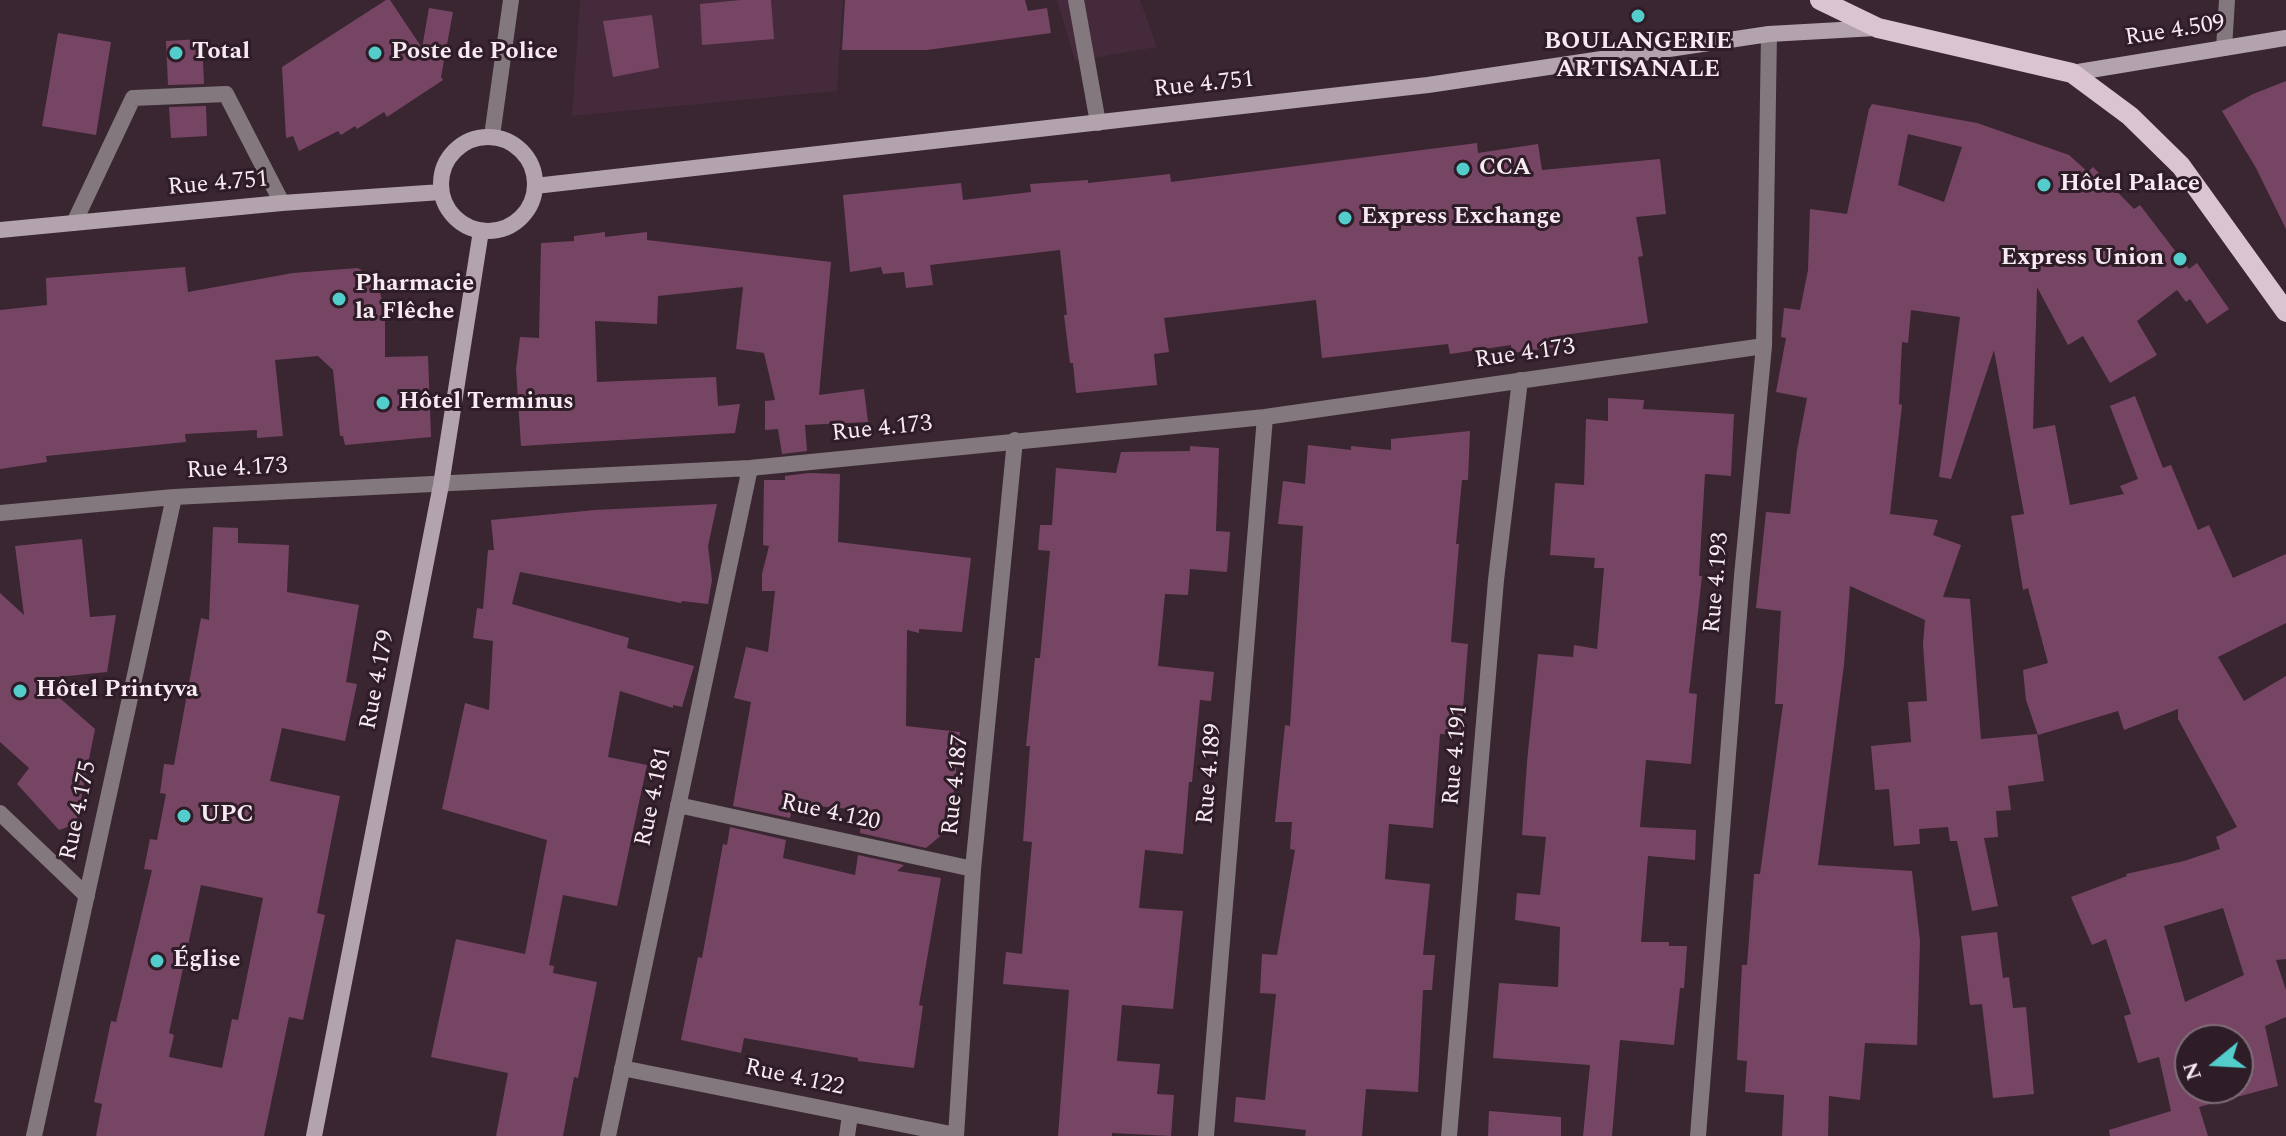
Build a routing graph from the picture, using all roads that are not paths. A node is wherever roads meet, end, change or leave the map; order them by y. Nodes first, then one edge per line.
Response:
1 (511, 0) edge
2 (1076, 0) edge
3 (1820, 0) edge
4 (2227, 0) edge
5 (1878, 28) junction
6 (1769, 34) junction
7 (2286, 38) edge
8 (2224, 48) junction
9 (2072, 73) junction
10 (1098, 123) junction
11 (492, 136) junction
12 (535, 186) junction
13 (441, 192) junction
14 (282, 203) junction
15 (74, 223) junction
16 (0, 230) edge
17 (481, 231) junction
18 (2286, 312) edge
19 (1764, 346) junction
20 (1520, 380) junction
21 (1265, 417) junction
22 (1015, 440) junction
23 (750, 468) junction
24 (441, 485) junction
25 (174, 497) junction
26 (0, 513) edge
27 (678, 805) junction
28 (0, 813) edge
29 (973, 869) junction
30 (87, 896) junction
31 (622, 1068) junction
32 (850, 1115) junction
33 (956, 1135) edge
34 (34, 1136) edge
35 (314, 1136) edge
36 (608, 1136) edge
37 (847, 1136) edge
38 (1206, 1136) edge
39 (1449, 1136) edge
40 (1698, 1136) edge

1 - 11 street
2 - 10 street
3 - 5 main road
4 - 8 street
5 - 6 main road, Rue 4.751
5 - 9 main road
6 - 10 main road, Rue 4.751
6 - 19 street, Rue 4.193
7 - 8 main road, Rue 4.509
8 - 9 main road, Rue 4.509
9 - 18 main road
10 - 12 main road, Rue 4.751
11 - 12 main road
11 - 13 main road
12 - 17 main road
13 - 14 main road, Rue 4.751
13 - 17 main road
14 - 15 main road, Rue 4.751
14 - 15 street
15 - 16 main road, Rue 4.751
17 - 24 main road, Rue 4.179
19 - 20 street, Rue 4.173
19 - 40 street, Rue 4.193
20 - 21 street, Rue 4.173
20 - 39 street, Rue 4.191
21 - 22 street, Rue 4.173
21 - 38 street, Rue 4.189
22 - 23 street, Rue 4.173
22 - 29 street, Rue 4.187
23 - 24 street, Rue 4.173
23 - 27 street, Rue 4.181
24 - 25 street, Rue 4.173
24 - 35 main road, Rue 4.179
25 - 26 street, Rue 4.173
25 - 30 street, Rue 4.175
27 - 29 street, Rue 4.120
27 - 31 street, Rue 4.181
28 - 30 street
29 - 33 street, Rue 4.187
30 - 34 street, Rue 4.175
31 - 32 street, Rue 4.122
31 - 36 street, Rue 4.181
32 - 33 street, Rue 4.122
32 - 37 street

